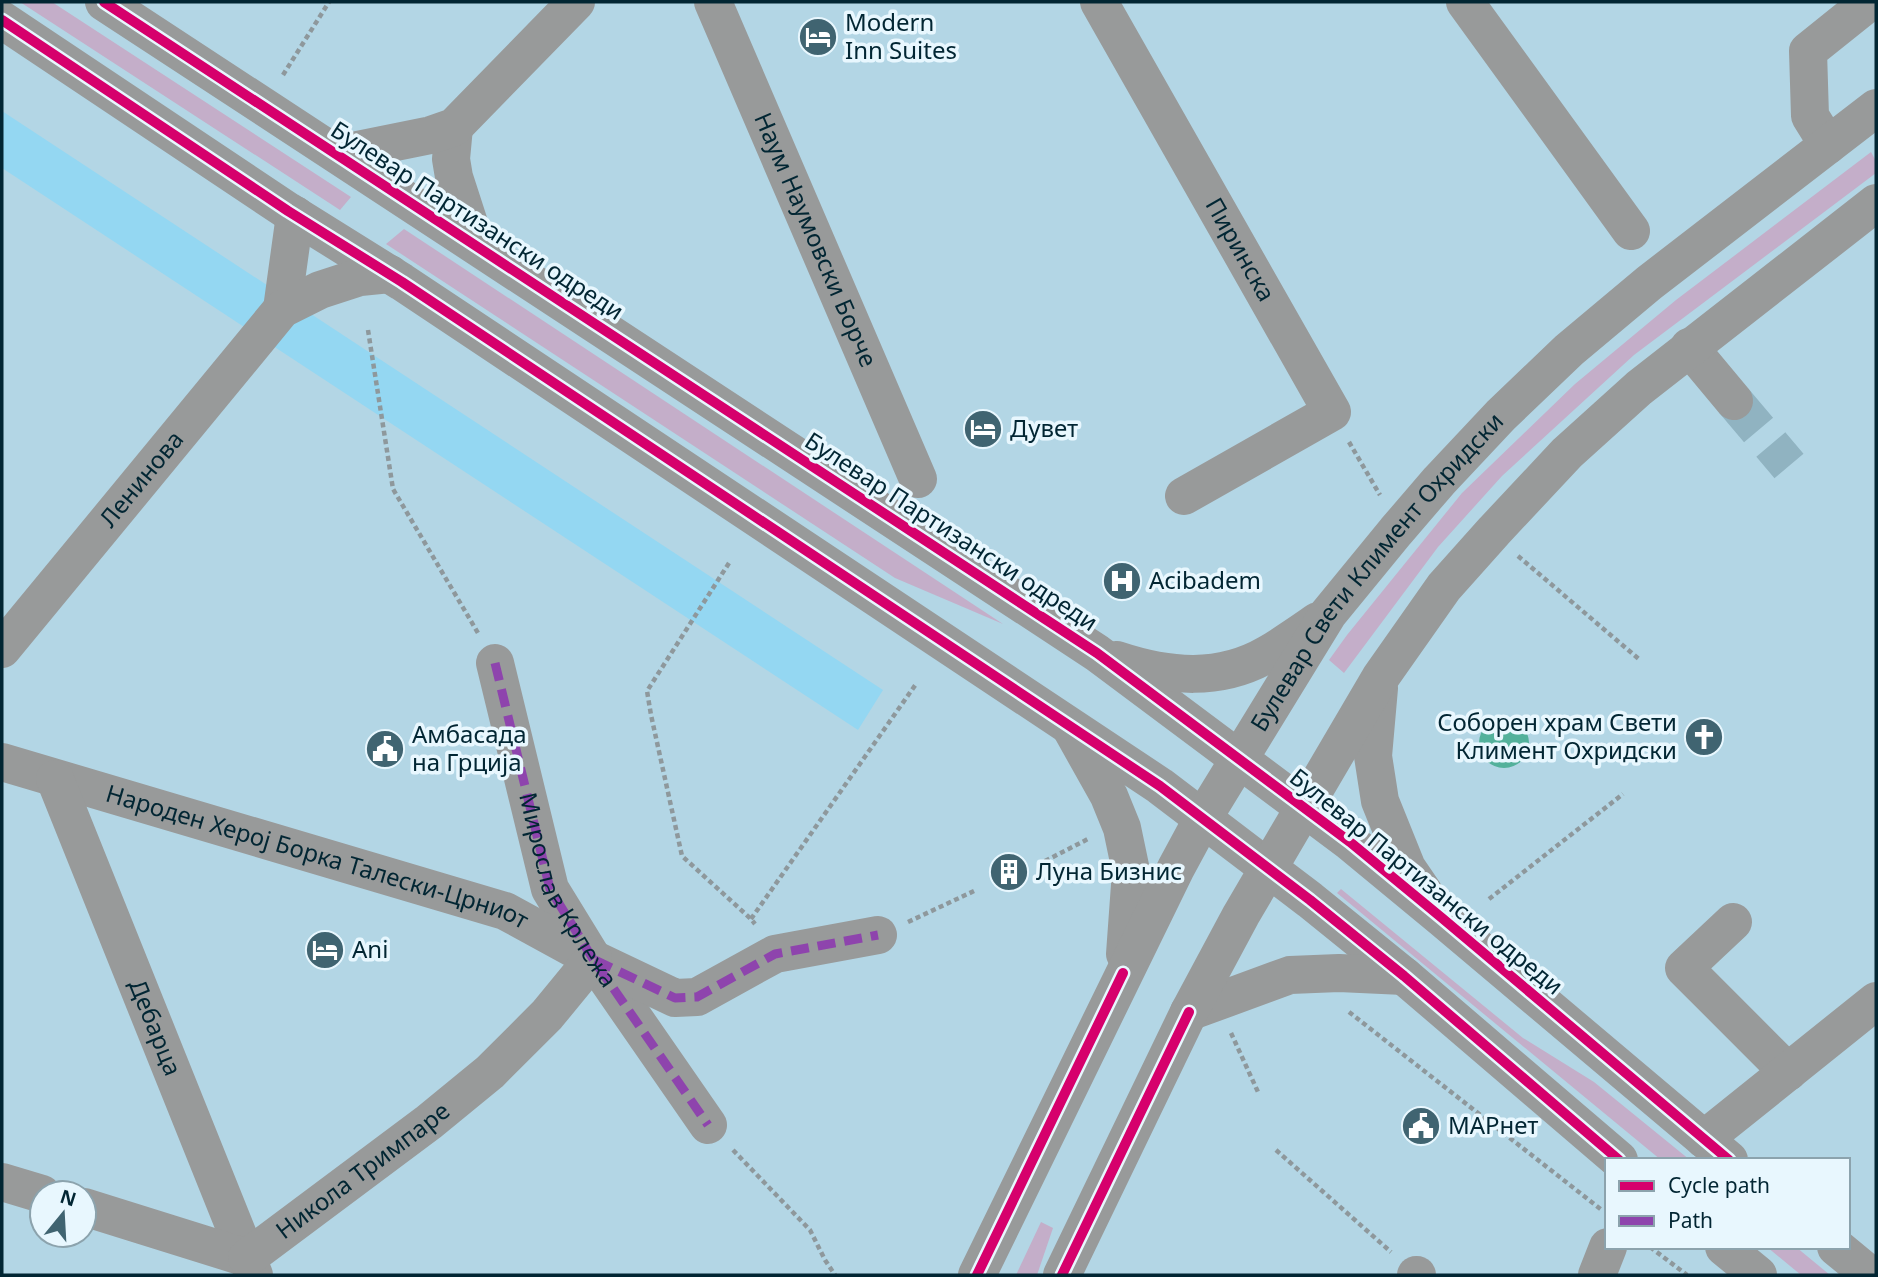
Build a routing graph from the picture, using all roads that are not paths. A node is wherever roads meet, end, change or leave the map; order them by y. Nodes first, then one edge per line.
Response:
1 (104, 2) edge
2 (576, 2) edge
3 (713, 2) edge
4 (1099, 2) edge
5 (1465, 2) edge
6 (1870, 2) edge
7 (1876, 9) edge
8 (2, 20) edge
9 (1876, 108) edge
10 (454, 127) junction
11 (1828, 145) junction
12 (337, 154) junction
13 (1876, 203) edge
14 (295, 215) junction
15 (1631, 231) dead end
16 (476, 245) junction
17 (390, 274) junction
18 (282, 309) junction
19 (1689, 347) junction
20 (1734, 401) tunnel mouth
21 (918, 479) dead end
22 (1184, 496) dead end
23 (1328, 614) junction
24 (2, 649) edge
25 (1097, 653) junction
26 (495, 663) road end
27 (1380, 678) junction
28 (1069, 725) junction
29 (1239, 759) junction
30 (2, 762) edge
31 (55, 779) junction
32 (1303, 808) junction
33 (1203, 818) junction
34 (1268, 868) junction
35 (1442, 918) junction
36 (1733, 922) dead end
37 (878, 935) road end
38 (593, 959) junction
39 (1124, 973) junction
40 (1404, 976) junction
41 (1876, 1001) edge
42 (1189, 1012) junction
43 (1788, 1072) junction
44 (708, 1125) road end
45 (1716, 1149) edge
46 (1617, 1158) edge
47 (2, 1182) edge
48 (28, 1190) edge
49 (98, 1212) edge
50 (1607, 1249) edge
51 (1726, 1249) edge
52 (1838, 1249) edge
53 (250, 1266) edge
54 (977, 1275) edge
55 (1062, 1275) edge
56 (1597, 1275) edge
57 (1758, 1275) edge
58 (1870, 1275) edge

1 - 12 street, Булевар Партизански одреди
2 - 10 street
3 - 21 street, Наум Наумовски Борче
4 - 22 street, Пиринска
5 - 15 street
6 - 7 street
6 - 11 street
8 - 14 street
9 - 11 street, Булевар Свети Климент Охридски
10 - 12 street
10 - 16 street
11 - 23 street, Булевар Свети Климент Охридски
12 - 16 street, Булевар Партизански одреди
13 - 19 street
14 - 17 street
14 - 18 street
16 - 25 street, Булевар Партизански одреди
17 - 18 street, Ленинова
17 - 28 street
18 - 24 street, Ленинова
19 - 20 street
19 - 27 street
23 - 25 street
23 - 29 street, Булевар Свети Климент Охридски
25 - 29 street, Булевар Партизански одреди
26 - 38 street, Мирослав Крлежа
27 - 32 street
27 - 35 street
28 - 33 street
28 - 39 street
29 - 32 street, Булевар Партизански одреди
29 - 33 street, Булевар Свети Климент Охридски
30 - 31 street, Народен Херој Борка Талески-Црниот
31 - 38 street, Народен Херој Борка Талески-Црниот
31 - 53 street, Дебарца
32 - 34 street
32 - 35 street, Булевар Партизански одреди
33 - 34 street
33 - 39 street, Булевар Свети Климент Охридски
34 - 40 street
34 - 42 street
35 - 45 street, Булевар Партизански одреди
36 - 43 street
37 - 38 street, Народен Херој Борка Талески-Црниот
38 - 44 street, Мирослав Крлежа
38 - 53 street, Никола Тримпаре
39 - 54 street, Булевар Свети Климент Охридски
40 - 42 street
40 - 46 street
41 - 43 street
42 - 55 street
43 - 45 street
47 - 48 street
49 - 53 street
50 - 56 street
51 - 57 street
52 - 58 street

